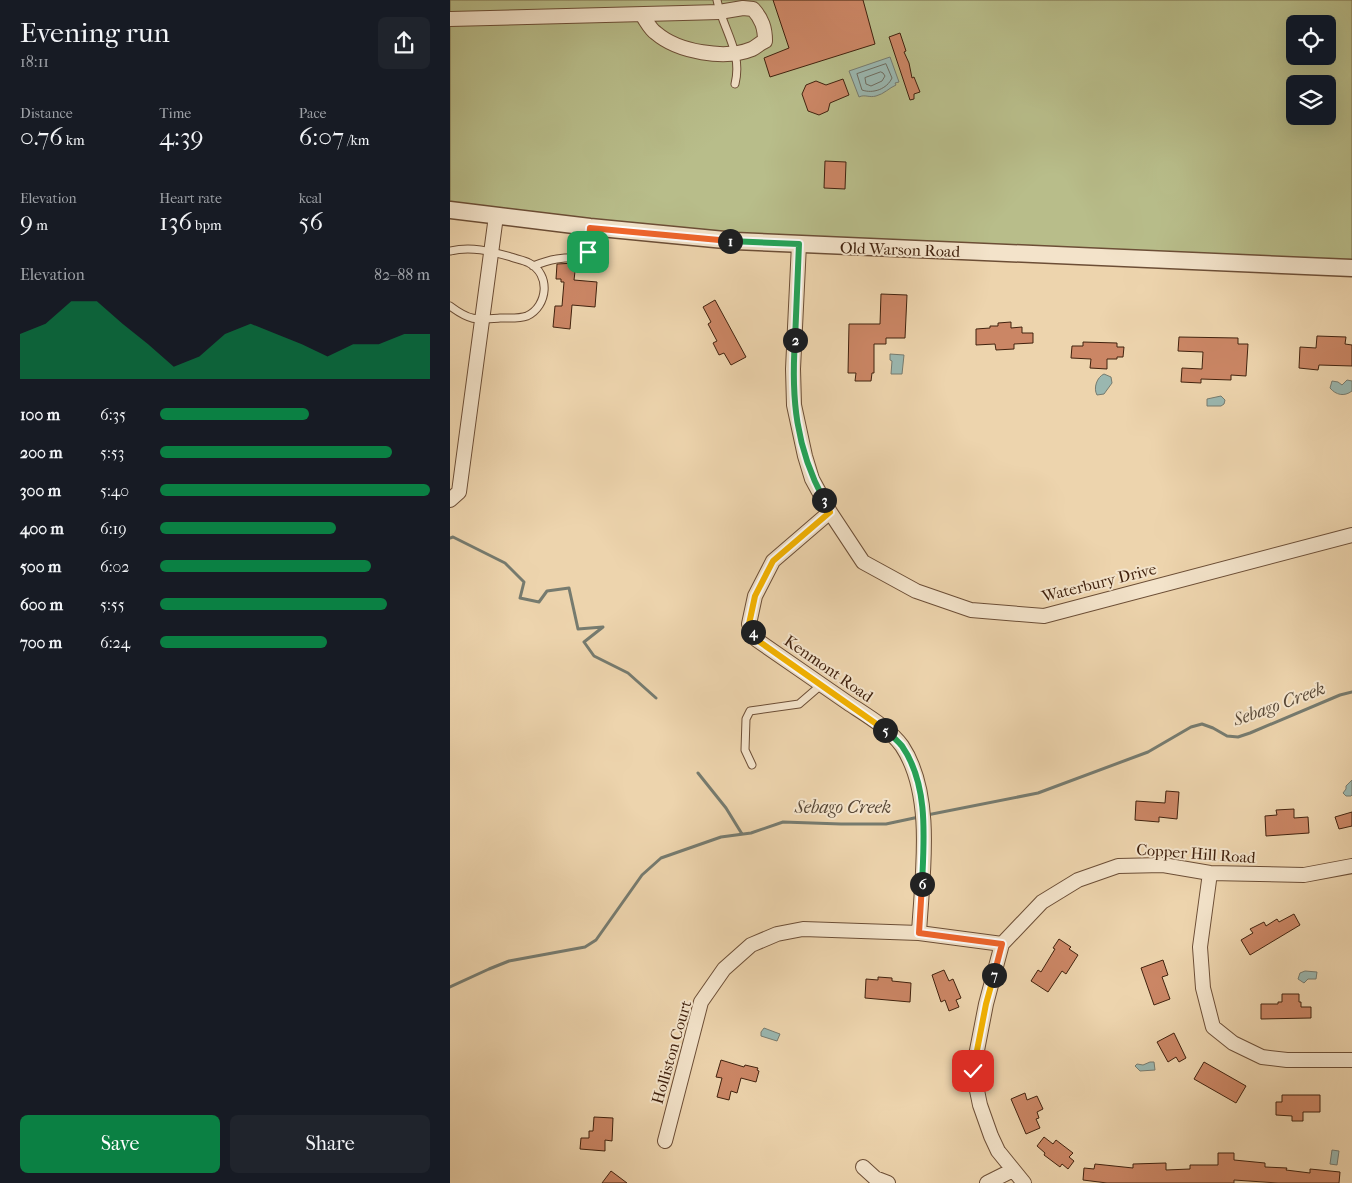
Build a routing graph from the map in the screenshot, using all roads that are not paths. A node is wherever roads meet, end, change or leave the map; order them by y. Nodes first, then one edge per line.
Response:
1 (718, 6) edge
2 (642, 15) junction
3 (450, 19) edge
4 (736, 52) junction
5 (736, 84) dead end
6 (450, 210) edge
7 (496, 216) junction
8 (590, 228) junction
9 (799, 244) junction
10 (450, 251) edge
11 (491, 252) junction
12 (533, 266) junction
13 (1352, 268) edge
14 (450, 306) edge
15 (482, 321) junction
16 (450, 500) edge
17 (830, 512) junction
18 (1352, 535) edge
19 (821, 685) junction
20 (752, 765) dead end
21 (1352, 866) edge
22 (1210, 873) junction
23 (919, 933) junction
24 (1002, 944) junction
25 (1352, 1060) edge
26 (664, 1141) dead end
27 (863, 1167) dead end
28 (1013, 1170) junction
29 (888, 1183) edge
30 (986, 1183) edge
31 (1024, 1183) edge

1 - 2 street
1 - 4 lane
1 - 4 street
2 - 3 street
2 - 4 street
4 - 5 lane
6 - 7 street, Old Warson Road
7 - 8 street, Old Warson Road
7 - 11 street
8 - 9 street, Old Warson Road
8 - 12 lane
9 - 13 street, Old Warson Road
9 - 17 street, Waterbury Drive
10 - 11 lane
11 - 12 lane
11 - 15 street
12 - 15 lane
14 - 15 lane
15 - 16 street
17 - 18 street, Waterbury Drive
17 - 19 street, Kenmont Road
19 - 20 lane
19 - 23 street, Kenmont Road
21 - 22 street, Copper Hill Road
22 - 24 street, Copper Hill Road
22 - 25 street
23 - 24 street, Holliston Court
23 - 26 street, Holliston Court
24 - 28 street, Copper Hill Road
27 - 29 street
28 - 30 street
28 - 31 street, Copper Hill Road

